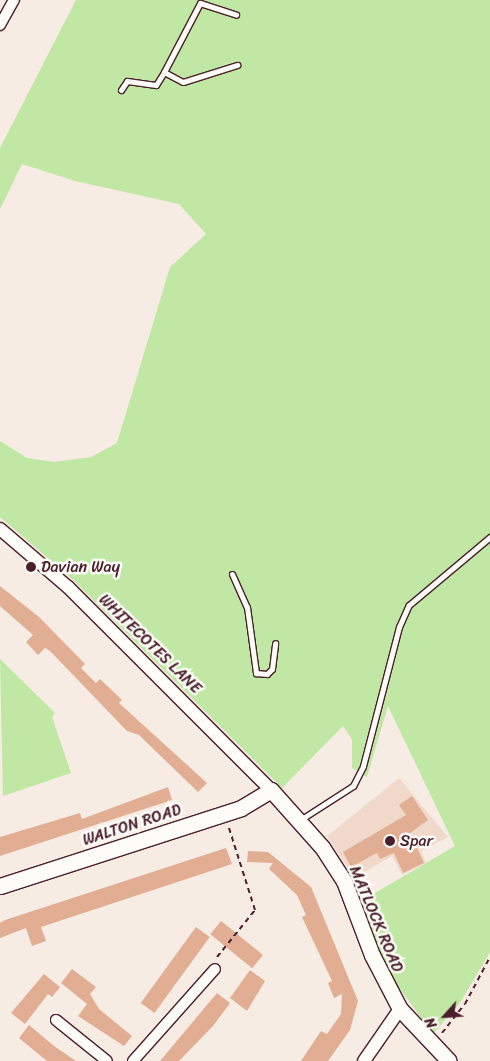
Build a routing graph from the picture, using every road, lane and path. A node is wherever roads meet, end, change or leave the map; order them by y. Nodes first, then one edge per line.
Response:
1 (14, 0) edge
2 (201, 1) edge
3 (236, 15) dead end
4 (1, 22) edge
5 (237, 65) dead end
6 (164, 72) junction
7 (120, 90) dead end
8 (0, 529) edge
9 (490, 537) edge
10 (232, 574) dead end
11 (275, 643) dead end
12 (271, 790) junction
13 (224, 814) junction
14 (299, 820) junction
15 (0, 886) edge
16 (490, 957) edge
17 (215, 968) joint
18 (400, 1009) junction
19 (56, 1020) dead end
20 (432, 1045) junction
21 (107, 1061) edge
22 (133, 1061) edge
23 (364, 1061) edge
24 (449, 1061) edge

1 - 4 street
2 - 3 lane
2 - 6 lane
5 - 6 lane
6 - 7 lane
8 - 12 street, WHITECOTES LANE
9 - 14 lane
10 - 11 lane
12 - 13 main road, WALTON ROAD
12 - 14 main road, MATLOCK ROAD
13 - 15 main road, WALTON ROAD
13 - 17 path
14 - 18 main road, MATLOCK ROAD
16 - 20 path
17 - 22 street
18 - 20 main road, MATLOCK ROAD
18 - 23 street
19 - 21 street
20 - 24 main road, MATLOCK ROAD

